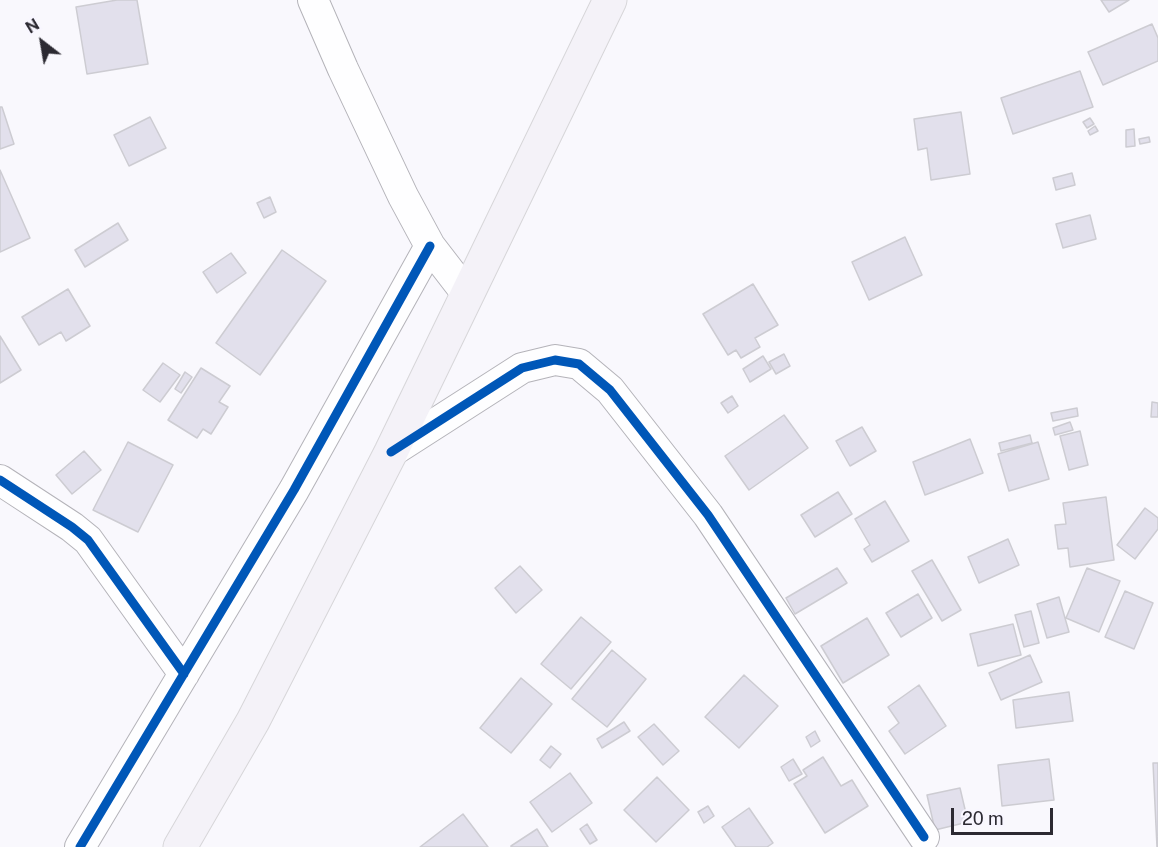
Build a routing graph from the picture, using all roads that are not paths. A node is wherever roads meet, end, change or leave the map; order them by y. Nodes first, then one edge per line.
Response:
1 (313, 0) edge
2 (610, 0) edge
3 (430, 246) junction
4 (467, 294) junction
5 (391, 452) junction
6 (0, 480) edge
7 (184, 674) junction
8 (924, 837) dead end
9 (80, 847) edge
10 (180, 847) edge

1 - 3 street
2 - 4 main road
3 - 4 street
3 - 7 street
4 - 5 main road
5 - 8 street
5 - 10 main road
6 - 7 street
7 - 9 street

